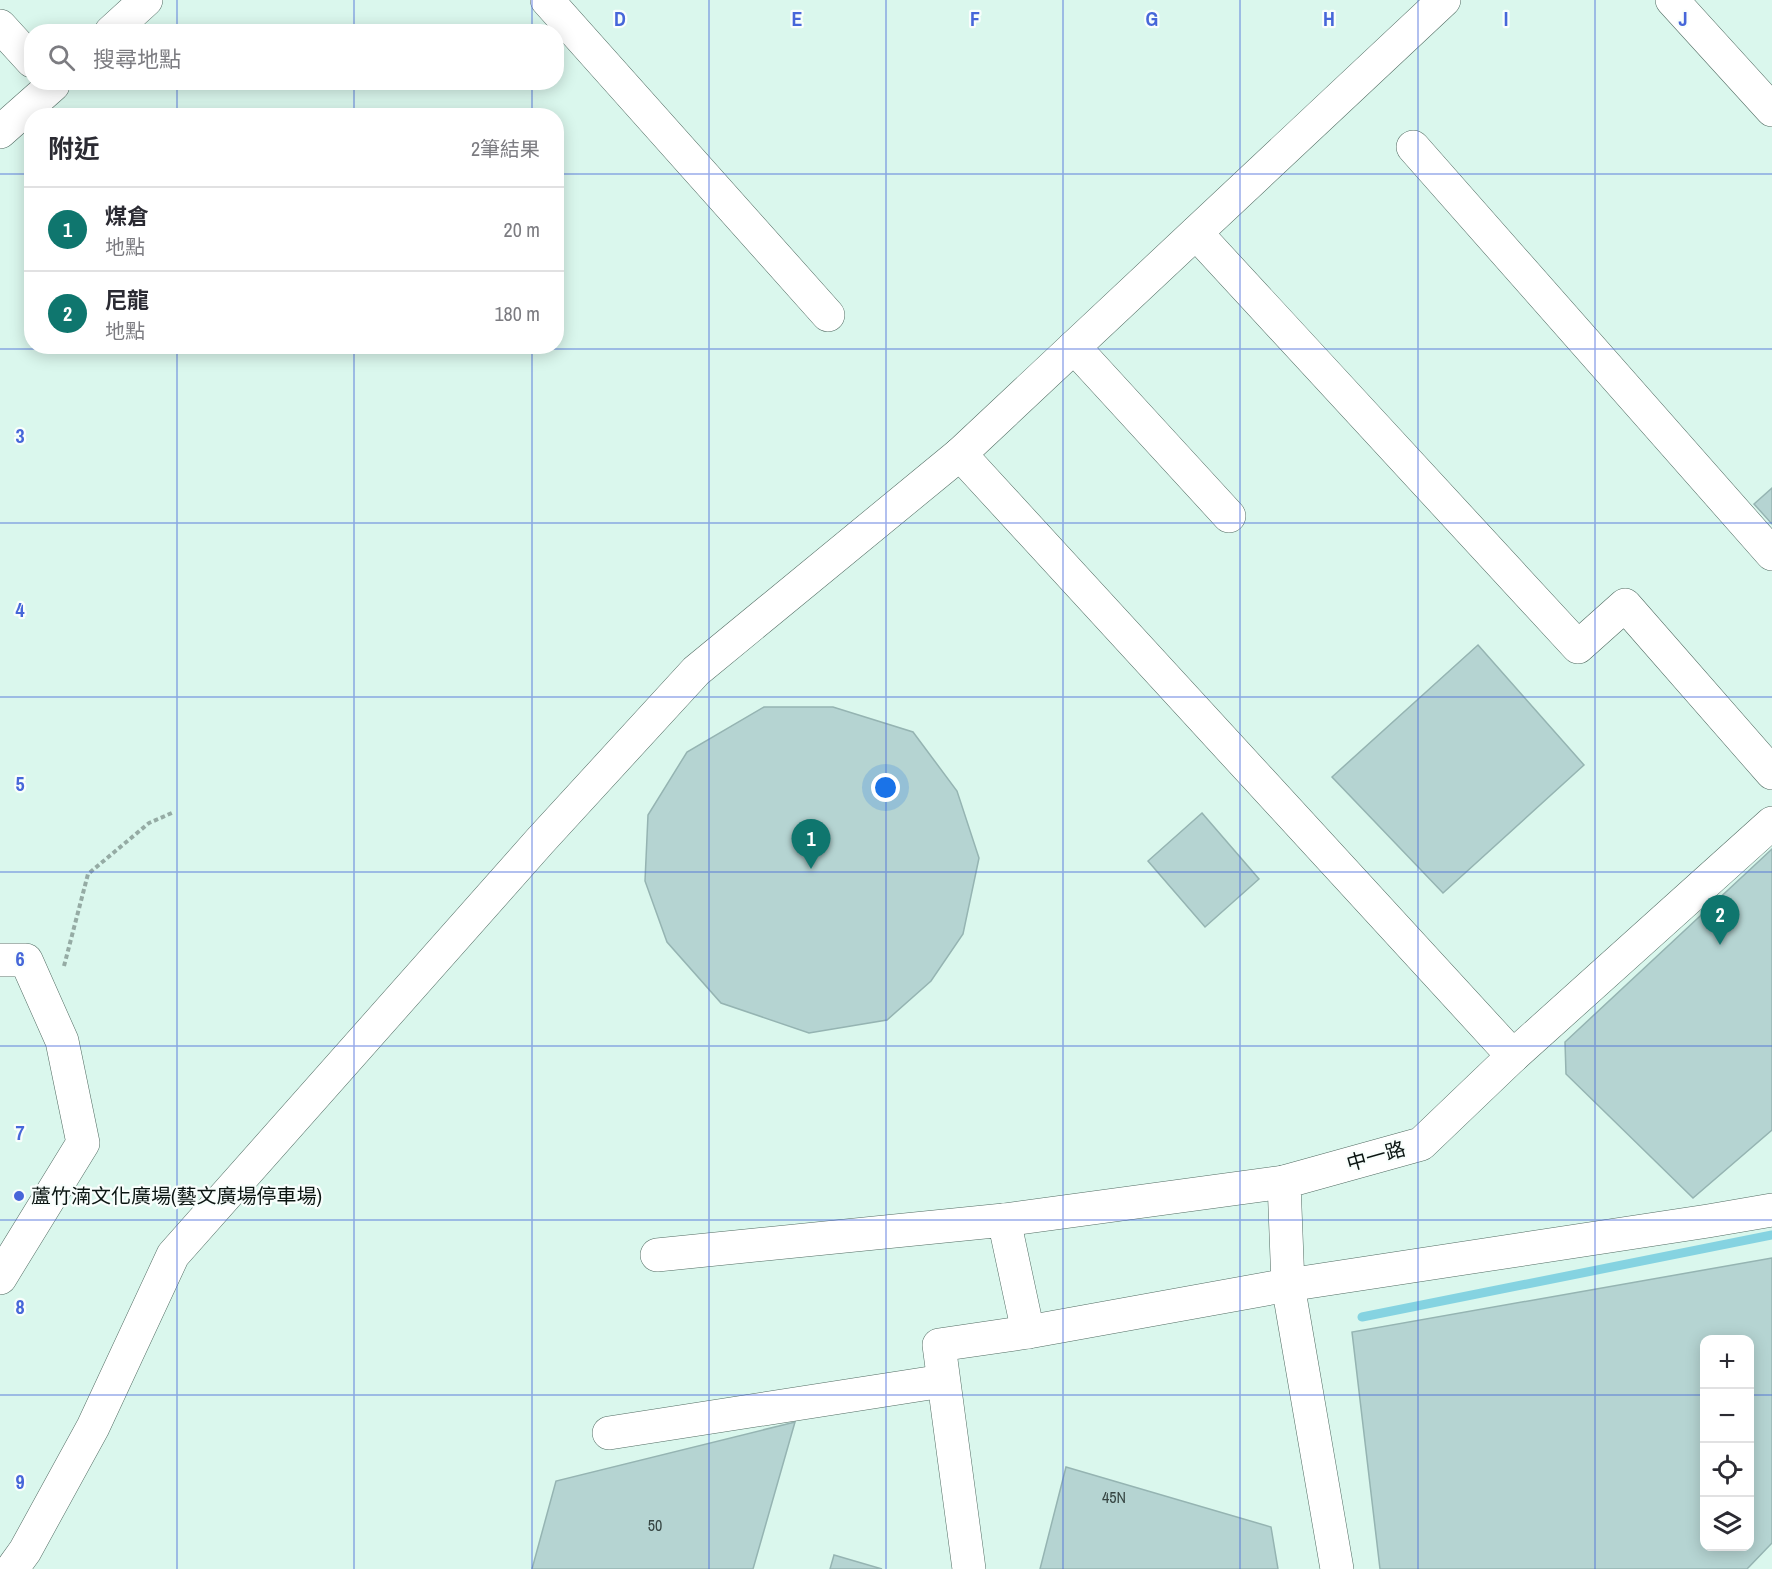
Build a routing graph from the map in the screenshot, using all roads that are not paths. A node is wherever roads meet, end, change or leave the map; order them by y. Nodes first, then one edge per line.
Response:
1 (146, 0) edge
2 (547, 0) edge
3 (1444, 0) edge
4 (1672, 0) edge
5 (120, 24) edge
6 (0, 26) edge
7 (24, 52) edge
8 (45, 90) edge
9 (26, 108) edge
10 (24, 110) edge
11 (1772, 110) edge
12 (0, 132) edge
13 (1413, 147) dead end
14 (1196, 232) junction
15 (828, 315) dead end
16 (1074, 347) junction
17 (960, 454) junction
18 (1229, 516) dead end
19 (1772, 554) edge
20 (1772, 773) edge
21 (1772, 823) edge
22 (0, 960) edge
23 (1513, 1056) junction
24 (1284, 1182) junction
25 (1772, 1210) edge
26 (1004, 1220) junction
27 (657, 1255) dead end
28 (0, 1278) edge
29 (1288, 1285) junction
30 (1028, 1332) junction
31 (943, 1381) junction
32 (609, 1433) dead end
33 (19, 1560) edge
34 (969, 1569) edge
35 (1337, 1569) edge

1 - 5 lane
2 - 15 lane
3 - 14 lane
4 - 11 lane
6 - 7 lane
8 - 9 lane
10 - 12 lane
13 - 19 lane
14 - 16 lane
14 - 20 lane
16 - 17 lane
16 - 18 lane
17 - 23 lane
17 - 33 lane
21 - 23 lane, 中一路
22 - 28 lane
23 - 24 lane, 中一路
24 - 26 lane, 中一路
24 - 29 lane
25 - 29 lane
26 - 27 lane, 中一路
26 - 30 lane
29 - 30 lane
29 - 35 lane
30 - 31 lane
31 - 32 lane
31 - 34 lane

